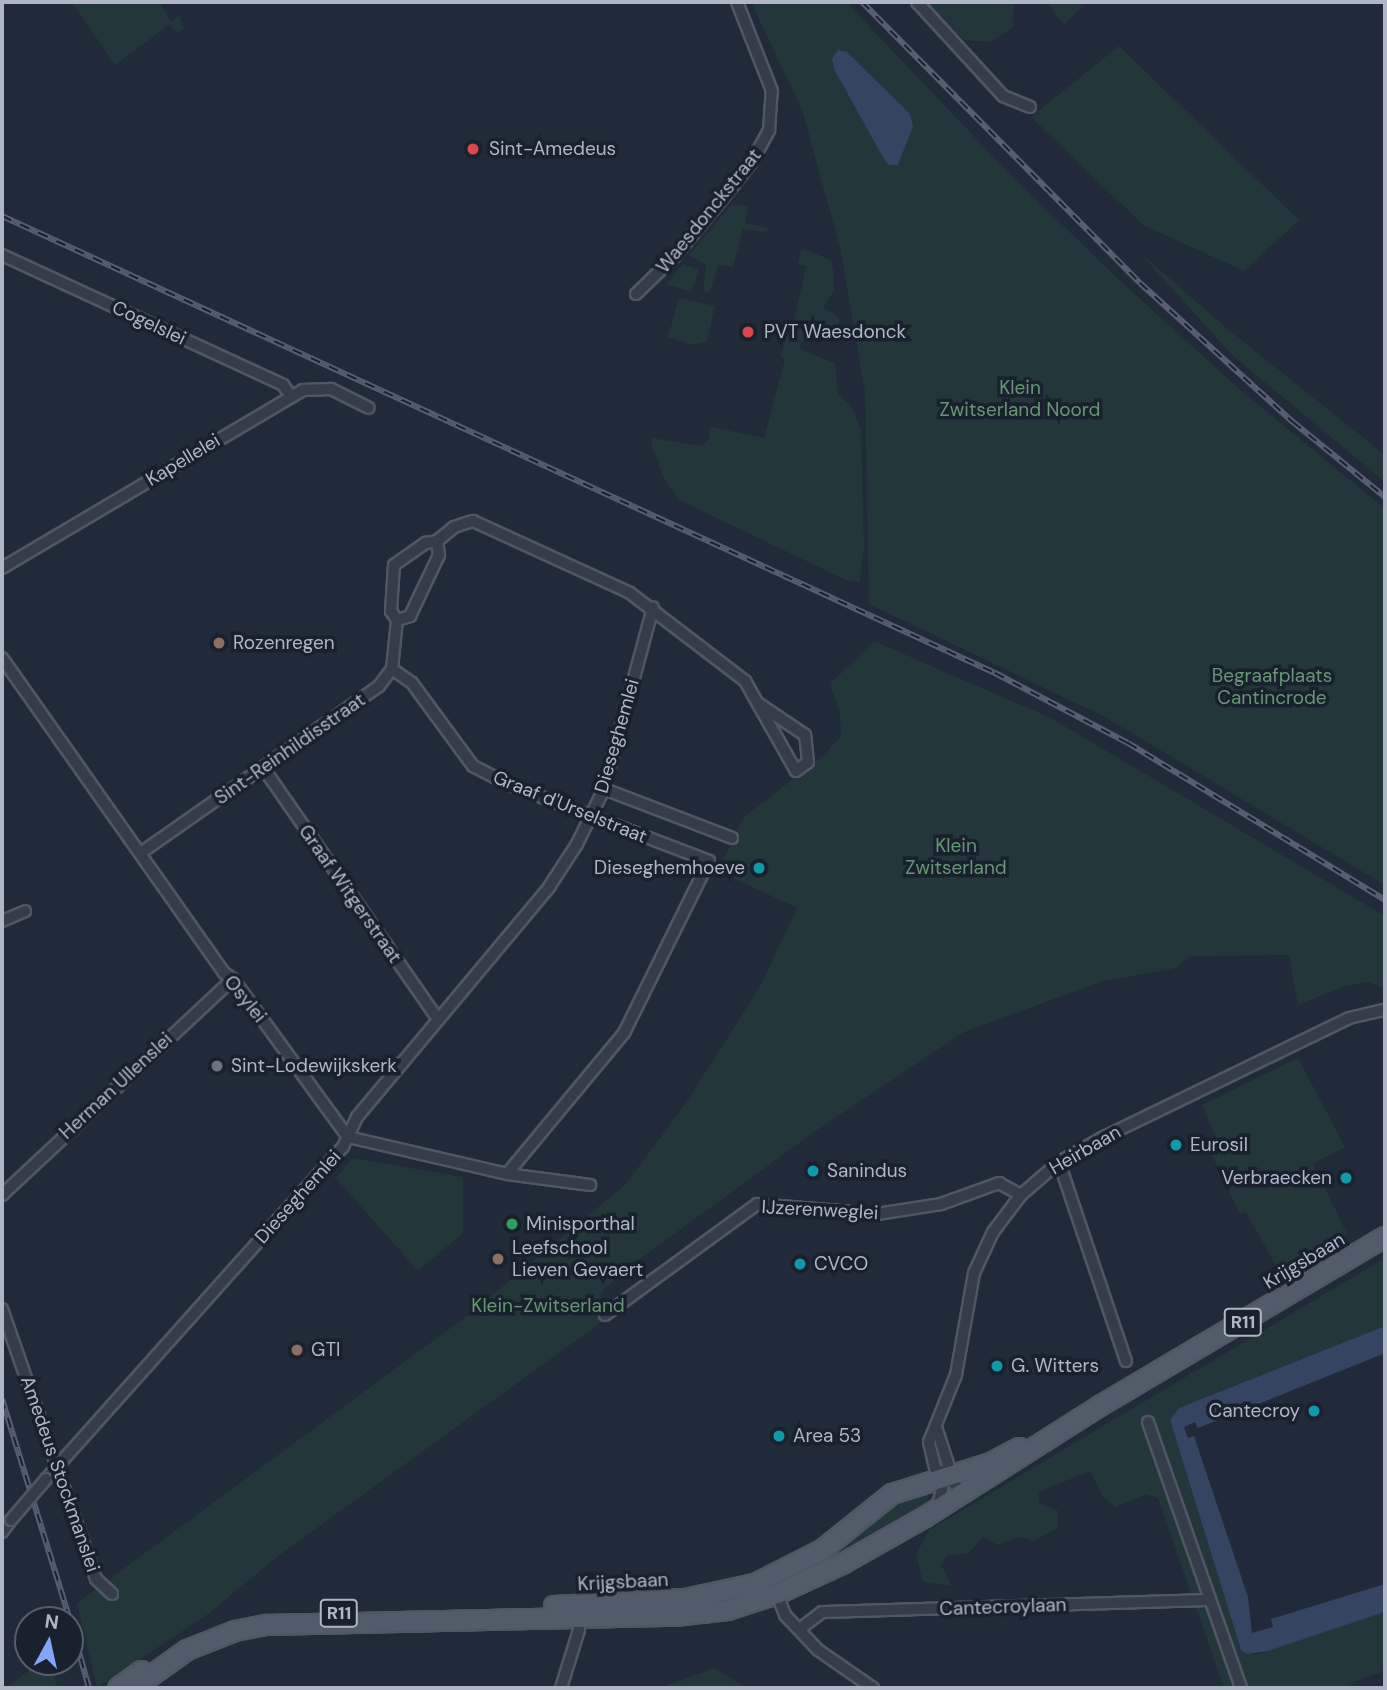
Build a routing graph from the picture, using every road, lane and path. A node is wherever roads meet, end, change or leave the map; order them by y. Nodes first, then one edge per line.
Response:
1 (737, 2) edge
2 (917, 2) edge
3 (1030, 107) dead end
4 (2, 255) edge
5 (636, 294) dead end
6 (291, 396) junction
7 (369, 408) dead end
8 (436, 541) junction
9 (2, 568) edge
10 (653, 608) junction
11 (397, 620) junction
12 (2, 658) edge
13 (391, 669) junction
14 (759, 704) junction
15 (264, 769) junction
16 (604, 789) junction
17 (592, 817) junction
18 (732, 838) dead end
19 (142, 852) junction
20 (25, 911) dead end
21 (2, 921) edge
22 (233, 979) junction
23 (1385, 1010) edge
24 (437, 1018) junction
25 (348, 1137) junction
26 (1059, 1162) junction
27 (507, 1174) junction
28 (590, 1185) dead end
29 (2, 1195) edge
30 (1021, 1195) junction
31 (1385, 1237) edge
32 (2, 1308) edge
33 (605, 1315) dead end
34 (1126, 1361) dead end
35 (1100, 1406) junction
36 (1148, 1422) dead end
37 (56, 1466) junction
38 (943, 1476) junction
39 (965, 1493) junction
40 (937, 1509) junction
41 (2, 1532) edge
42 (112, 1594) dead end
43 (777, 1594) junction
44 (1210, 1600) junction
45 (579, 1612) junction
46 (801, 1628) junction
47 (118, 1688) edge
48 (134, 1688) edge
49 (561, 1688) edge
50 (873, 1688) edge
51 (1241, 1688) edge

1 - 5 street, Waesdonckstraat
2 - 3 street
4 - 6 street, Cogelslei
6 - 7 street, Kapellelei
6 - 9 street, Kapellelei
8 - 10 street
8 - 11 street
8 - 11 street
10 - 14 street
10 - 16 street, Dieseghemlei
11 - 13 street
12 - 19 street, Osylei
13 - 15 street, Sint-Reinhildisstraat
13 - 17 street, Graaf d'Urselstraat
14 - 14 street
15 - 19 street, Sint-Reinhildisstraat
15 - 24 street, Graaf Witgerstraat
16 - 17 street, Dieseghemlei
16 - 18 street, Graaf d'Urselstraat
17 - 24 street, Dieseghemlei
17 - 27 street, Graaf d'Urselstraat
19 - 22 street, Osylei
20 - 21 street
22 - 25 street, Osylei
22 - 29 street, Herman Ullenslei
23 - 26 street, Heirbaan
24 - 25 street, Dieseghemlei
25 - 27 street
25 - 37 street, Dieseghemlei
26 - 30 street, Heirbaan
26 - 34 street
27 - 28 street
30 - 33 street, IJzerenweglei
30 - 38 street, Heirbaan
31 - 35 main road, Krijgsbaan / R11
32 - 37 street, Amedeus Stockmanslei
35 - 38 main road, Krijgsbaan / R11
35 - 39 main road, Krijgsbaan / R11
36 - 44 street
37 - 41 street, Dieseghemlei, bridge
37 - 42 street, Amedeus Stockmanslei
38 - 39 street
38 - 40 street, Heirbaan
38 - 45 main road, Krijgsbaan / R11
39 - 40 main road, Krijgsbaan / R11
40 - 43 main road, Krijgsbaan / R11
43 - 45 main road, Krijgsbaan / R11
43 - 46 street
44 - 46 street, Cantecroylaan
44 - 51 street
45 - 47 main road, Krijgsbaan / R11
45 - 48 main road, Krijgsbaan / R11
45 - 49 street
46 - 50 street

